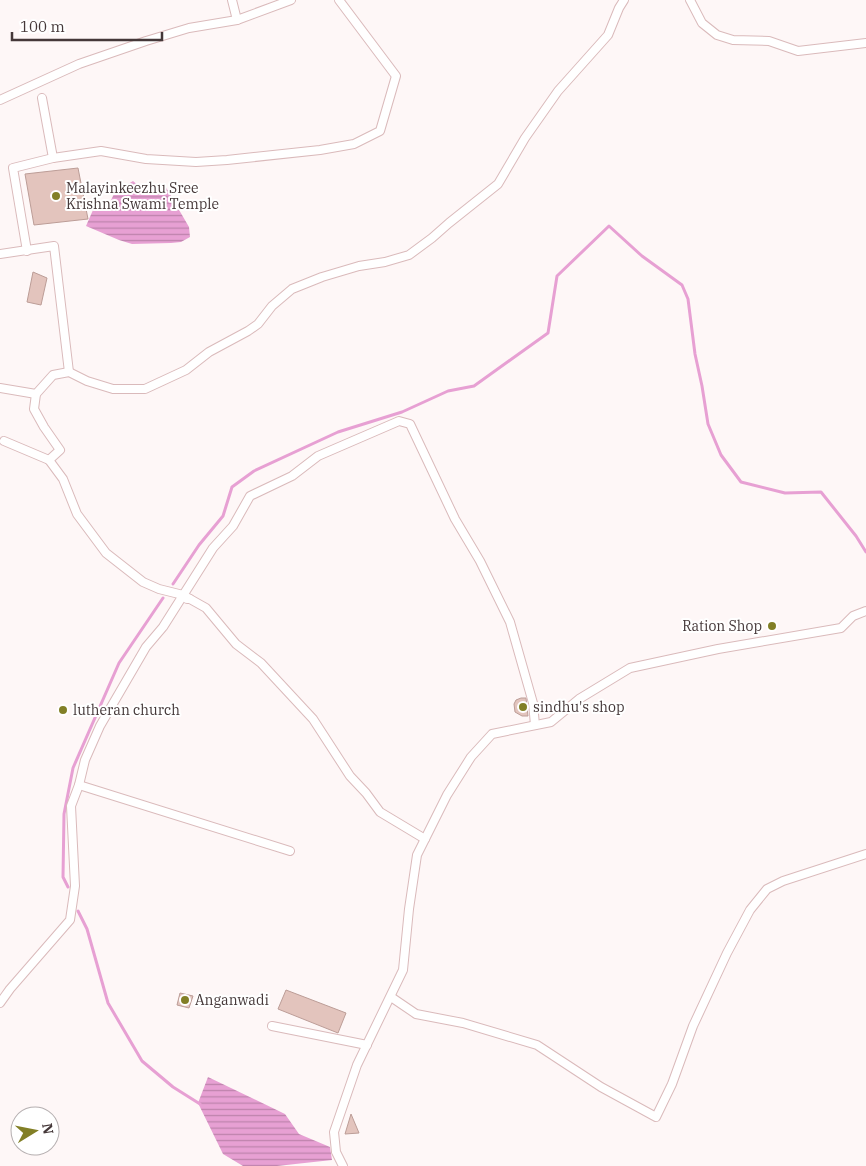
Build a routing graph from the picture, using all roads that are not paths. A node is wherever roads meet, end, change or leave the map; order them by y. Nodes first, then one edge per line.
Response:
1 (232, 0) edge
2 (291, 0) edge
3 (339, 0) edge
4 (624, 0) edge
5 (690, 0) edge
6 (237, 20) junction
7 (866, 43) edge
8 (42, 98) dead end
9 (0, 100) edge
10 (53, 158) junction
11 (27, 250) junction
12 (0, 254) edge
13 (69, 372) junction
14 (0, 388) edge
15 (36, 394) junction
16 (4, 441) dead end
17 (49, 460) junction
18 (184, 598) junction
19 (866, 611) edge
20 (535, 725) junction
21 (79, 785) junction
22 (426, 839) junction
23 (290, 850) dead end
24 (866, 854) edge
25 (390, 997) junction
26 (0, 1003) edge
27 (272, 1026) dead end
28 (367, 1045) junction
29 (343, 1166) edge

1 - 6 street
2 - 6 street
3 - 10 street
4 - 13 street
5 - 7 street
6 - 9 street
8 - 10 street
10 - 11 street
11 - 12 street
11 - 13 street
13 - 15 street
14 - 15 street
15 - 17 street
16 - 17 street
17 - 18 street
18 - 20 street
18 - 21 street
18 - 22 street
19 - 20 street
20 - 22 street
21 - 23 street
21 - 26 street
22 - 25 street
24 - 25 street
25 - 28 street
27 - 28 street
28 - 29 street

